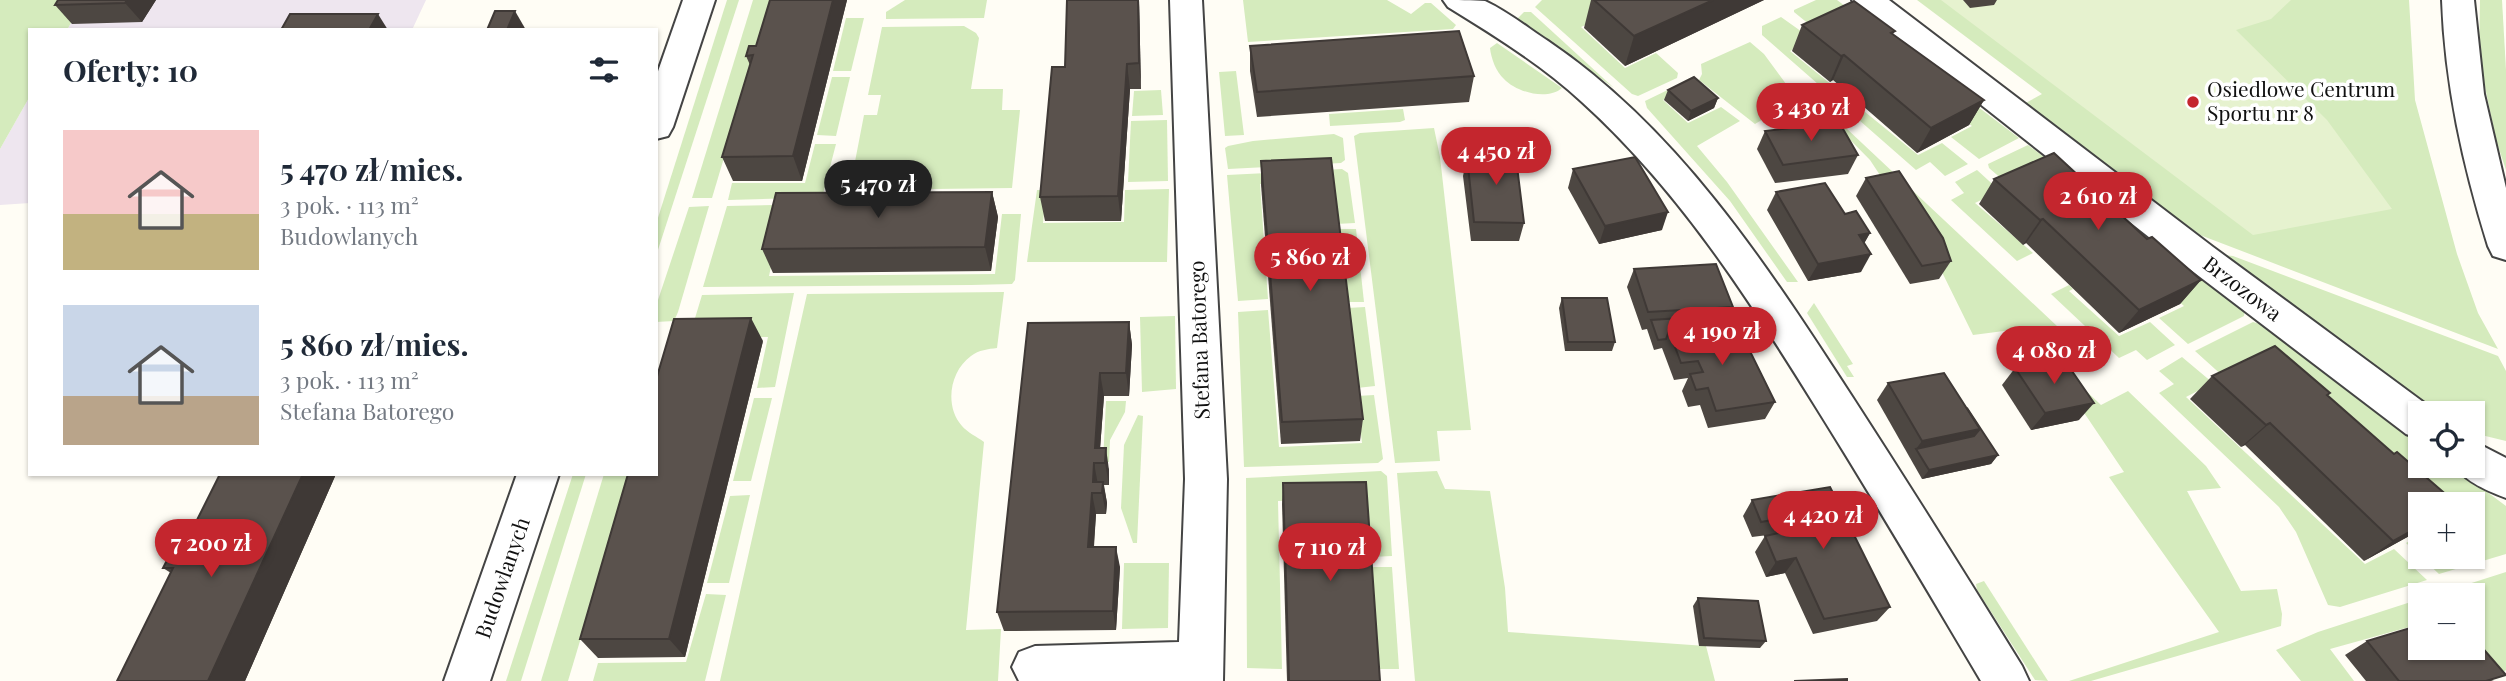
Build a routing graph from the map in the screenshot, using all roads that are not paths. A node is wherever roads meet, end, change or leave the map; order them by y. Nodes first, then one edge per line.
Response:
1 (699, 0) edge
2 (1186, 0) edge
3 (1868, 0) edge
4 (2458, 0) edge
5 (1474, 3) edge
6 (658, 121) edge
7 (2506, 246) edge
8 (2408, 413) edge
9 (2485, 468) edge
10 (537, 476) edge
11 (2506, 481) edge
12 (1035, 667) dead end
13 (1200, 672) edge
14 (467, 681) edge
15 (2006, 681) edge

1 - 6 street
2 - 13 street, Stefana Batorego
3 - 8 street, Brzozowa
4 - 7 street
5 - 15 street
9 - 11 street
10 - 14 street, Budowlanych
12 - 13 street

